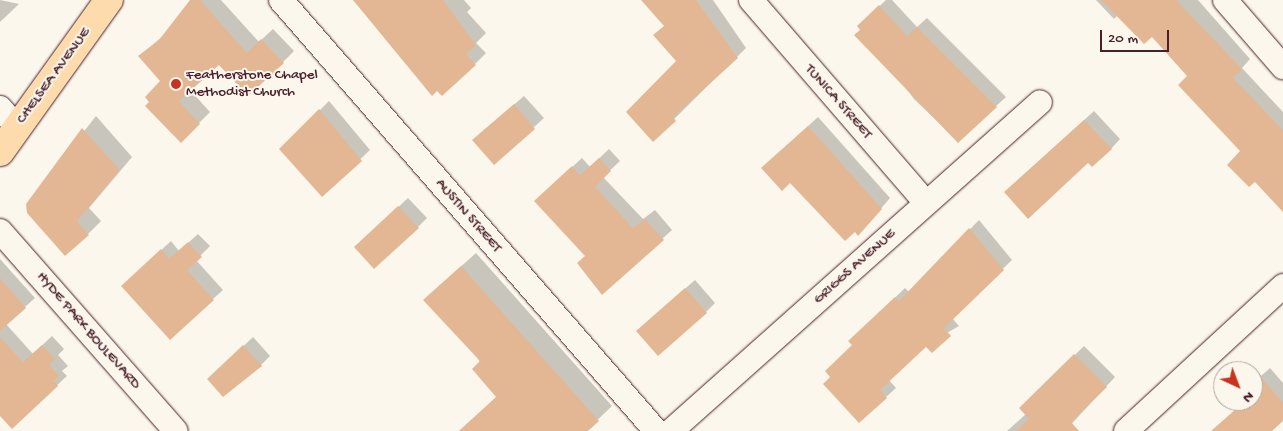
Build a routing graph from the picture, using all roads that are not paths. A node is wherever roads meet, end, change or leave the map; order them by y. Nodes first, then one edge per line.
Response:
1 (110, 0) edge
2 (281, 0) edge
3 (750, 0) edge
4 (1225, 0) edge
5 (1283, 67) edge
6 (1040, 102) dead end
7 (8, 118) edge
8 (0, 152) edge
9 (926, 204) junction
10 (0, 231) edge
11 (1283, 286) edge
12 (176, 431) edge
13 (656, 431) edge
14 (671, 431) edge
15 (1126, 431) edge

1 - 7 main road, CHELSEA AVENUE
2 - 13 street, AUSTIN STREET
3 - 9 street, TUNICA STREET
4 - 5 street
6 - 9 street, GRIGGS AVENUE
7 - 8 main road, CHELSEA AVENUE
9 - 14 street, GRIGGS AVENUE
10 - 12 street, HYDE PARK BOULEVARD
11 - 15 street

